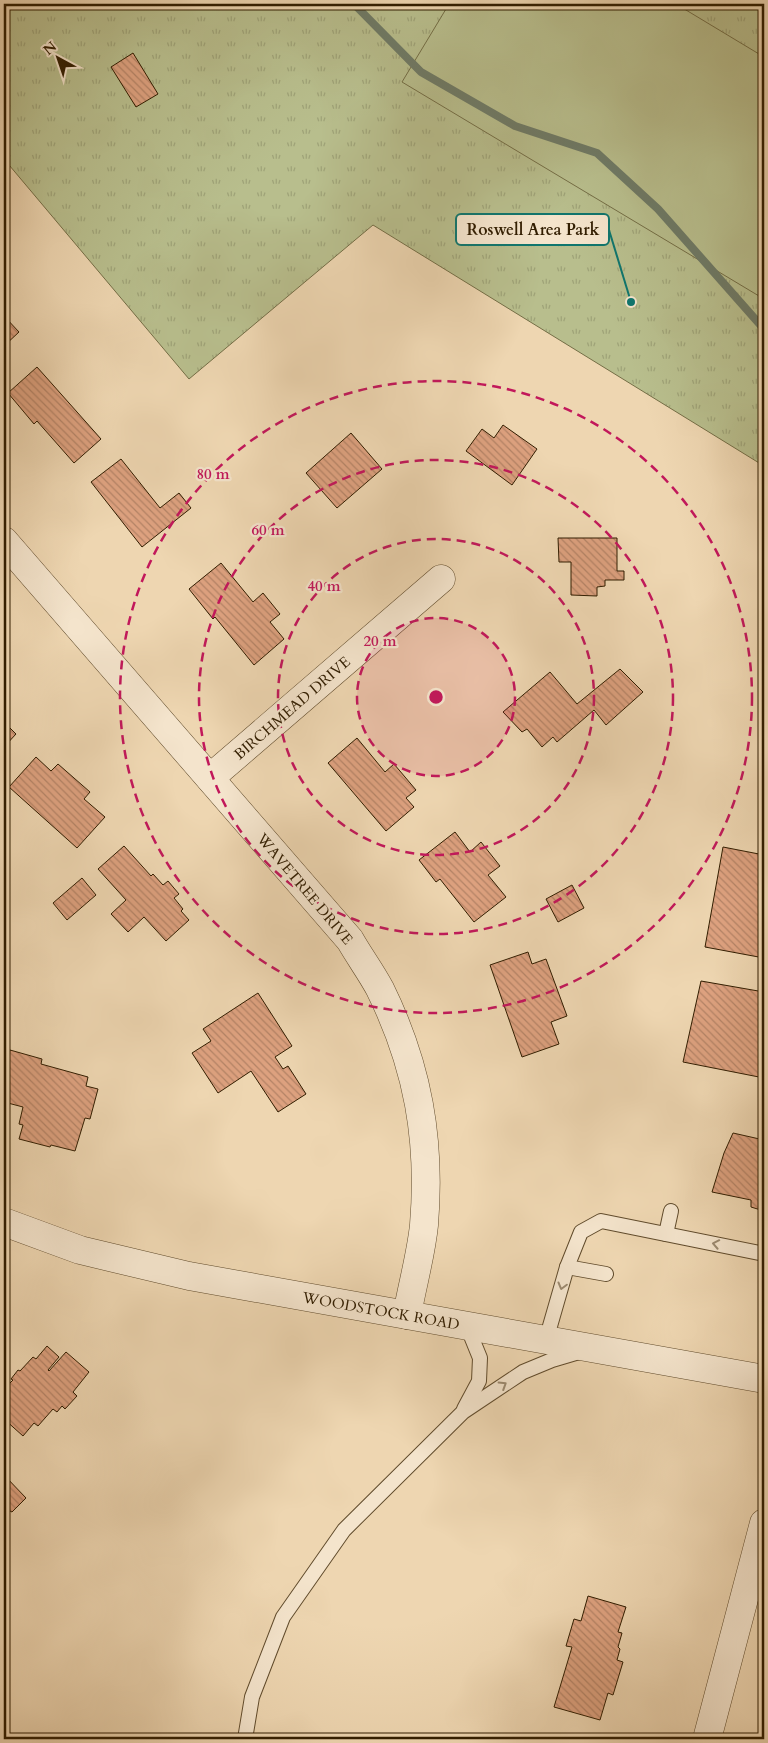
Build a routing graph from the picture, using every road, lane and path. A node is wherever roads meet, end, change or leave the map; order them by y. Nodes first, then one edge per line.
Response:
1 (4, 541) edge
2 (441, 580) dead end
3 (210, 778) junction
4 (671, 1212) dead end
5 (4, 1222) edge
6 (666, 1234) junction
7 (764, 1254) edge
8 (567, 1267) junction
9 (606, 1274) dead end
10 (407, 1315) junction
11 (466, 1326) junction
12 (546, 1340) junction
13 (593, 1348) junction
14 (764, 1379) edge
15 (463, 1412) junction
16 (764, 1523) edge
17 (245, 1739) edge
18 (707, 1739) edge

1 - 3 street, WAVETREE DRIVE
2 - 3 street, BIRCHMEAD DRIVE
3 - 10 street, WAVETREE DRIVE
4 - 6 lane
5 - 10 street, WOODSTOCK ROAD
7 -> 6 lane
6 - 8 lane
8 - 9 lane
8 -> 12 lane
10 - 11 street, WOODSTOCK ROAD
11 - 12 street, WOODSTOCK ROAD
11 - 15 lane
12 - 13 street, WOODSTOCK ROAD
13 - 14 street, WOODSTOCK ROAD
15 -> 13 lane
15 - 17 lane
16 - 18 street

